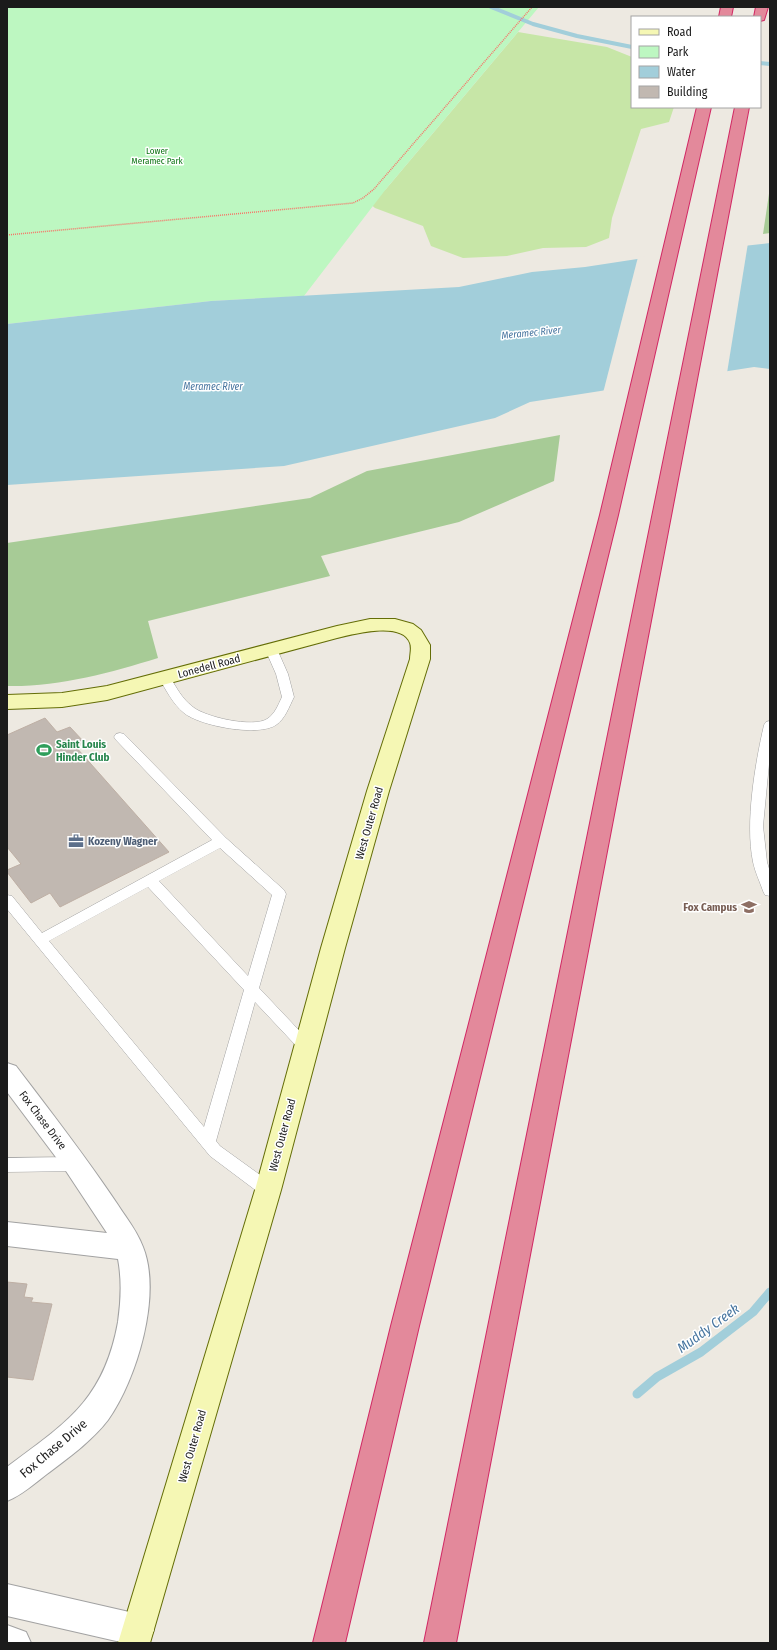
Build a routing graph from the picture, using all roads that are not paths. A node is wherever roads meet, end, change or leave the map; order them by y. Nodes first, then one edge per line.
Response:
1 (704, 108) edge
2 (742, 108) edge
3 (408, 630) joint
4 (271, 649) junction
5 (165, 678) junction
6 (7, 702) edge
7 (770, 725) edge
8 (120, 737) dead end
9 (221, 841) junction
10 (150, 880) junction
11 (770, 891) edge
12 (7, 900) edge
13 (40, 940) junction
14 (252, 988) junction
15 (306, 1046) junction
16 (7, 1073) edge
17 (208, 1141) junction
18 (76, 1164) junction
19 (7, 1165) edge
20 (268, 1190) junction
21 (7, 1234) edge
22 (130, 1248) junction
23 (7, 1486) edge
24 (7, 1600) edge
25 (136, 1636) edge
26 (7, 1641) edge
27 (15, 1643) edge
28 (329, 1643) edge
29 (440, 1643) edge

1 - 28 highway
2 - 29 highway
3 - 4 street, Lonedell Road
3 - 15 street, West Outer Road
4 - 5 street, Lonedell Road
4 - 5 lane
5 - 6 street, Lonedell Road
7 - 11 lane
8 - 9 lane
9 - 10 lane
9 - 14 lane
10 - 13 lane
10 - 14 lane
12 - 13 lane
13 - 17 lane
14 - 15 lane
14 - 17 lane
15 - 20 street, West Outer Road
16 - 18 street, Fox Chase Drive
17 - 20 lane
18 - 19 lane
18 - 22 street, Fox Chase Drive
20 - 25 street, West Outer Road
21 - 22 street
22 - 23 street, Fox Chase Drive
24 - 25 street
26 - 27 street

